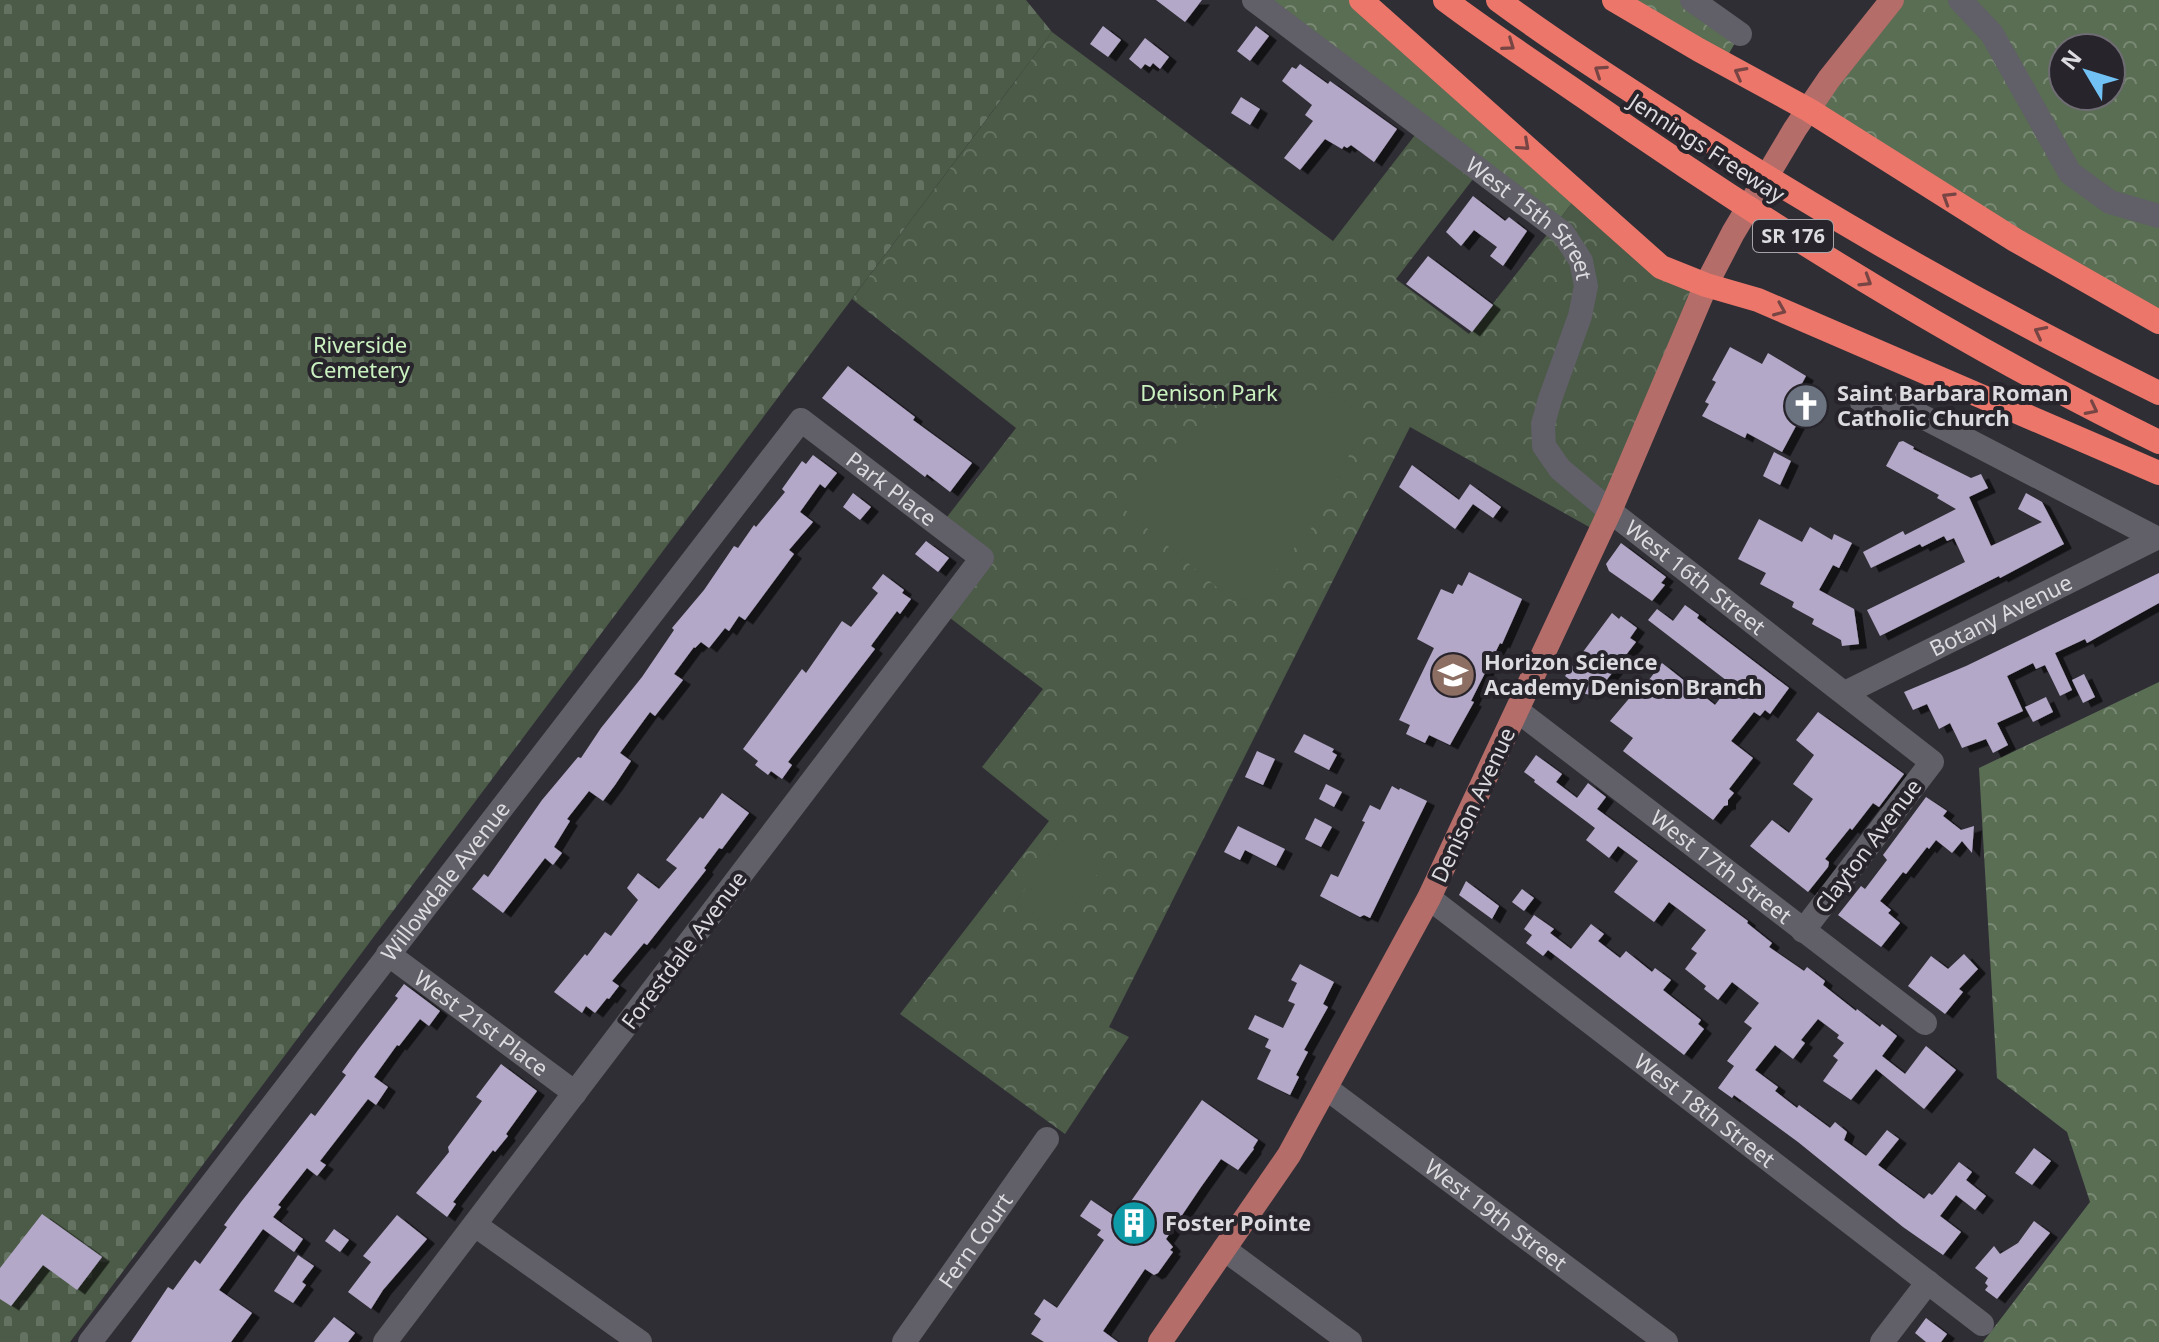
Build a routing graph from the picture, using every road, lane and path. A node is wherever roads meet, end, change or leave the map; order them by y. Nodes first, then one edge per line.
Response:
1 (1254, 0) edge
2 (1361, 0) edge
3 (1445, 0) edge
4 (1498, 0) edge
5 (1614, 0) edge
6 (1692, 0) edge
7 (1892, 0) edge
8 (1960, 0) edge
9 (1740, 34) dead end
10 (1802, 119) junction
11 (2148, 213) edge
12 (1706, 285) junction
13 (2159, 322) edge
14 (2159, 393) edge
15 (1862, 403) dead end
16 (801, 420) joint
17 (2159, 442) edge
18 (2159, 473) edge
19 (1610, 511) junction
20 (982, 558) joint
21 (1845, 693) junction
22 (1518, 711) junction
23 (1932, 762) joint
24 (1429, 898) junction
25 (1803, 931) junction
26 (388, 954) junction
27 (1925, 1023) dead end
28 (1326, 1088) junction
29 (575, 1093) junction
30 (1047, 1139) dead end
31 (475, 1225) junction
32 (1224, 1249) junction
33 (1928, 1282) junction
34 (1982, 1324) dead end
35 (90, 1342) edge
36 (385, 1342) edge
37 (640, 1342) edge
38 (904, 1342) edge
39 (1160, 1342) edge
40 (1350, 1342) edge
41 (1666, 1342) edge
42 (1882, 1342) edge

1 - 19 street, West 15th Street
2 -> 12 highway
3 -> 17 highway, Jennings Freeway / SR 176
14 -> 4 highway, Jennings Freeway / SR 176
10 -> 5 highway
6 - 9 street
7 - 10 main road, Denison Avenue
8 - 11 street
10 - 12 main road, Denison Avenue
13 -> 10 highway
12 -> 18 highway
12 - 19 main road, Denison Avenue
15 - 21 street, Botany Avenue
16 - 20 street, Park Place
16 - 26 street, Willowdale Avenue
19 - 21 street, West 16th Street
19 - 22 main road, Denison Avenue
20 - 29 street, Forestdale Avenue
21 - 23 street, West 16th Street
22 - 24 main road, Denison Avenue
22 - 25 street, West 17th Street
23 - 25 street, Clayton Avenue
24 - 28 main road, Denison Avenue
24 - 33 street, West 18th Street
25 - 27 street, West 17th Street
26 - 29 street, West 21st Place
26 - 35 street, Willowdale Avenue
28 - 32 main road, Denison Avenue
28 - 41 street, West 19th Street
29 - 31 street, Forestdale Avenue
30 - 38 street, Fern Court
31 - 36 street, Forestdale Avenue
31 - 37 street
32 - 39 main road, Denison Avenue
32 - 40 street
33 - 34 street, West 18th Street
33 - 42 street

